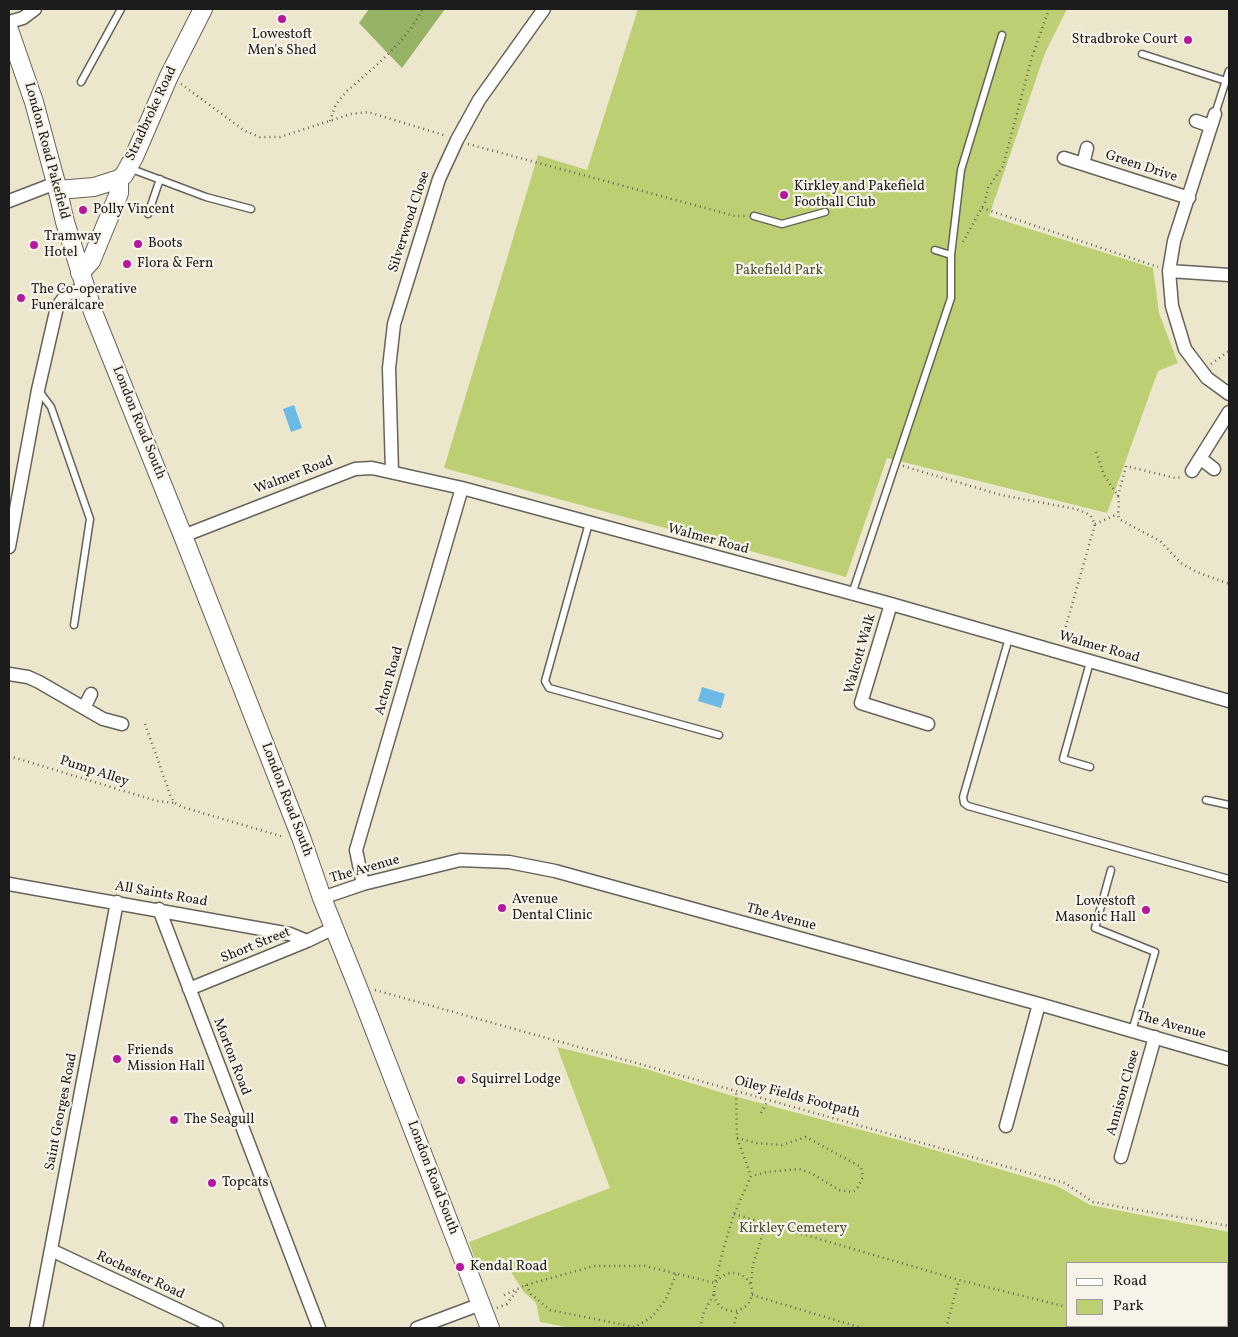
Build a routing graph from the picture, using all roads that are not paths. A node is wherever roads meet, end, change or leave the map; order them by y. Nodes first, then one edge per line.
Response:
1 (35, 9) edge
2 (121, 9) edge
3 (203, 9) edge
4 (544, 9) edge
5 (9, 22) edge
6 (9, 30) edge
7 (1002, 35) dead end
8 (1142, 54) dead end
9 (1229, 71) edge
10 (1226, 81) junction
11 (81, 82) dead end
12 (1215, 114) joint
13 (1196, 121) dead end
14 (1211, 126) junction
15 (1087, 148) dead end
16 (1064, 158) dead end
17 (1083, 164) junction
18 (124, 173) junction
19 (160, 179) junction
20 (57, 186) junction
21 (1189, 198) junction
22 (9, 201) edge
23 (252, 209) dead end
24 (825, 212) dead end
25 (148, 214) dead end
26 (754, 216) dead end
27 (935, 250) dead end
28 (951, 255) junction
29 (1169, 271) junction
30 (1229, 275) edge
31 (82, 280) junction
32 (38, 390) junction
33 (1229, 394) edge
34 (1229, 412) edge
35 (1200, 458) junction
36 (1214, 468) dead end
37 (1192, 471) road end
38 (392, 472) junction
39 (462, 488) junction
40 (589, 523) junction
41 (183, 536) junction
42 (9, 547) edge
43 (852, 594) junction
44 (891, 604) junction
45 (74, 625) dead end
46 (1010, 638) junction
47 (1090, 662) junction
48 (9, 674) edge
49 (91, 694) dead end
50 (1229, 701) edge
51 (84, 708) junction
52 (122, 724) dead end
53 (928, 724) dead end
54 (718, 735) dead end
55 (1090, 767) dead end
56 (1206, 800) dead end
57 (1229, 805) edge
58 (1111, 870) dead end
59 (1229, 879) edge
60 (9, 884) edge
61 (363, 884) junction
62 (322, 898) junction
63 (117, 902) junction
64 (159, 910) junction
65 (334, 928) junction
66 (307, 941) junction
67 (189, 989) junction
68 (1039, 1004) junction
69 (1132, 1031) junction
70 (1155, 1037) junction
71 (1229, 1058) edge
72 (1006, 1126) dead end
73 (1121, 1157) dead end
74 (51, 1250) junction
75 (481, 1304) junction
76 (36, 1328) edge
77 (217, 1328) edge
78 (319, 1328) edge
79 (417, 1328) edge
80 (490, 1328) edge

1 - 5 street
2 - 11 lane
3 - 18 main road, Stradbroke Road
4 - 38 street, Silverwood Close
6 - 20 main road, London Road Pakefield
7 - 28 lane
8 - 10 lane
9 - 10 lane
10 - 12 lane
12 - 14 street, Green Drive
13 - 14 street
14 - 21 street, Green Drive
15 - 17 street, Green Drive
16 - 17 street, Green Drive
17 - 21 street, Green Drive
18 - 19 lane
18 - 20 main road
18 - 31 main road, Stradbroke Road
19 - 23 lane
19 - 25 lane
20 - 22 street
20 - 31 main road, London Road Pakefield
21 - 29 street, Green Drive
24 - 26 lane
27 - 28 lane
28 - 43 lane
29 - 30 street
29 - 33 street, Green Drive
31 - 32 street
31 - 41 main road, London Road South
32 - 42 street
32 - 45 lane
34 - 35 street
35 - 36 street
35 - 37 street
38 - 39 street, Walmer Road
38 - 41 street, Walmer Road
39 - 40 street, Walmer Road
39 - 61 street, Acton Road
40 - 43 street, Walmer Road
40 - 54 lane
41 - 62 main road, London Road South
43 - 44 street, Walmer Road
44 - 46 street, Walmer Road
44 - 53 street, Walcott Walk
46 - 47 street, Walmer Road
46 - 59 lane
47 - 50 street, Walmer Road
47 - 55 lane
48 - 51 street
49 - 51 street
51 - 52 street
56 - 57 lane
58 - 69 lane
60 - 63 street, All Saints Road
61 - 62 street, The Avenue
61 - 68 street, The Avenue
62 - 65 main road, London Road South
63 - 64 street, All Saints Road
63 - 74 street, Saint Georges Road
64 - 66 street, All Saints Road
64 - 67 street, Morton Road
65 - 66 street, Short Street
65 - 75 main road, London Road South
66 - 67 street, Short Street
67 - 78 street, Morton Road
68 - 69 street, The Avenue
68 - 72 street
69 - 70 street, The Avenue
70 - 71 street, The Avenue
70 - 73 street, Annison Close
74 - 76 street, Saint Georges Road
74 - 77 street, Rochester Road
75 - 79 street
75 - 80 main road, London Road South

